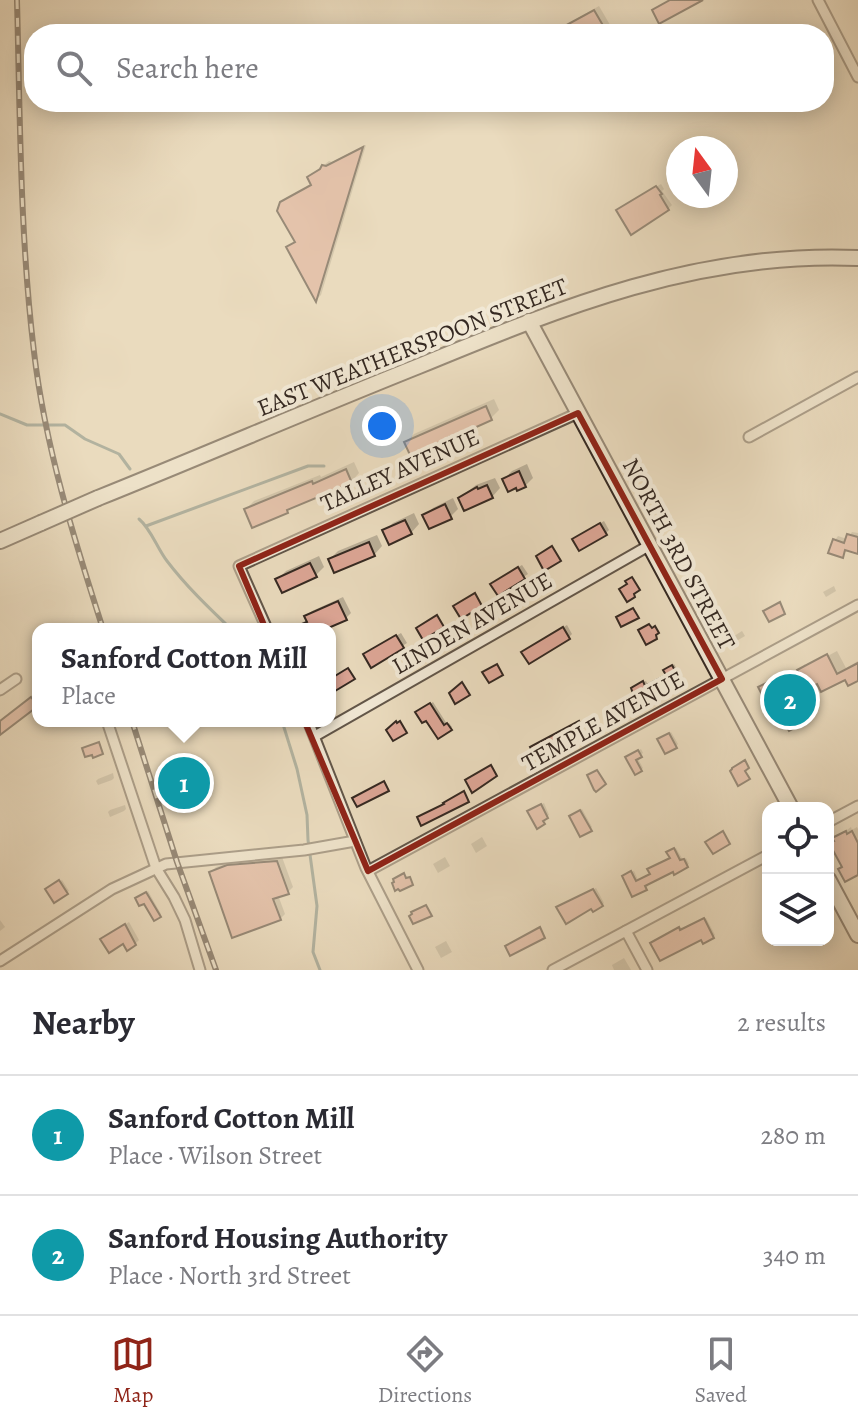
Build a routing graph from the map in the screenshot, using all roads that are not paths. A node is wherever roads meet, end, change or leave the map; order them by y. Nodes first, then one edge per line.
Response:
1 (818, 0) edge
2 (830, 24) edge
3 (834, 31) edge
4 (858, 77) edge
5 (858, 258) edge
6 (529, 321) junction
7 (858, 377) edge
8 (578, 413) junction
9 (749, 437) dead end
10 (0, 541) edge
11 (650, 545) junction
12 (858, 605) edge
13 (264, 623) edge
14 (16, 679) dead end
15 (722, 679) junction
16 (0, 690) edge
17 (336, 724) edge
18 (109, 727) edge
19 (311, 727) edge
20 (331, 727) edge
21 (315, 736) junction
22 (788, 802) edge
23 (858, 806) edge
24 (834, 819) edge
25 (355, 841) junction
26 (762, 858) edge
27 (156, 868) junction
28 (368, 871) junction
29 (834, 890) edge
30 (626, 931) junction
31 (858, 935) edge
32 (0, 961) edge
33 (200, 970) edge
34 (418, 970) edge
35 (553, 970) edge
36 (647, 970) edge

1 - 2 street
3 - 4 street
5 - 6 street, EAST WEATHERSPOON STREET
6 - 8 street, NORTH 3RD STREET
6 - 10 street, EAST WEATHERSPOON STREET, bridge
7 - 9 street
8 - 11 street, NORTH 3RD STREET
8 - 13 street, TALLEY AVENUE
11 - 15 street, NORTH 3RD STREET
11 - 17 street, LINDEN AVENUE
12 - 15 street, TEMPLE AVENUE
14 - 16 street
15 - 22 street, NORTH 3RD STREET
15 - 28 street, TEMPLE AVENUE
18 - 27 street
19 - 21 street
20 - 21 street, LINDEN AVENUE
21 - 25 street
23 - 24 street
25 - 27 street
25 - 28 street
26 - 30 street
27 - 32 street
27 - 33 street
28 - 34 street
29 - 31 street
30 - 35 street
30 - 36 street

